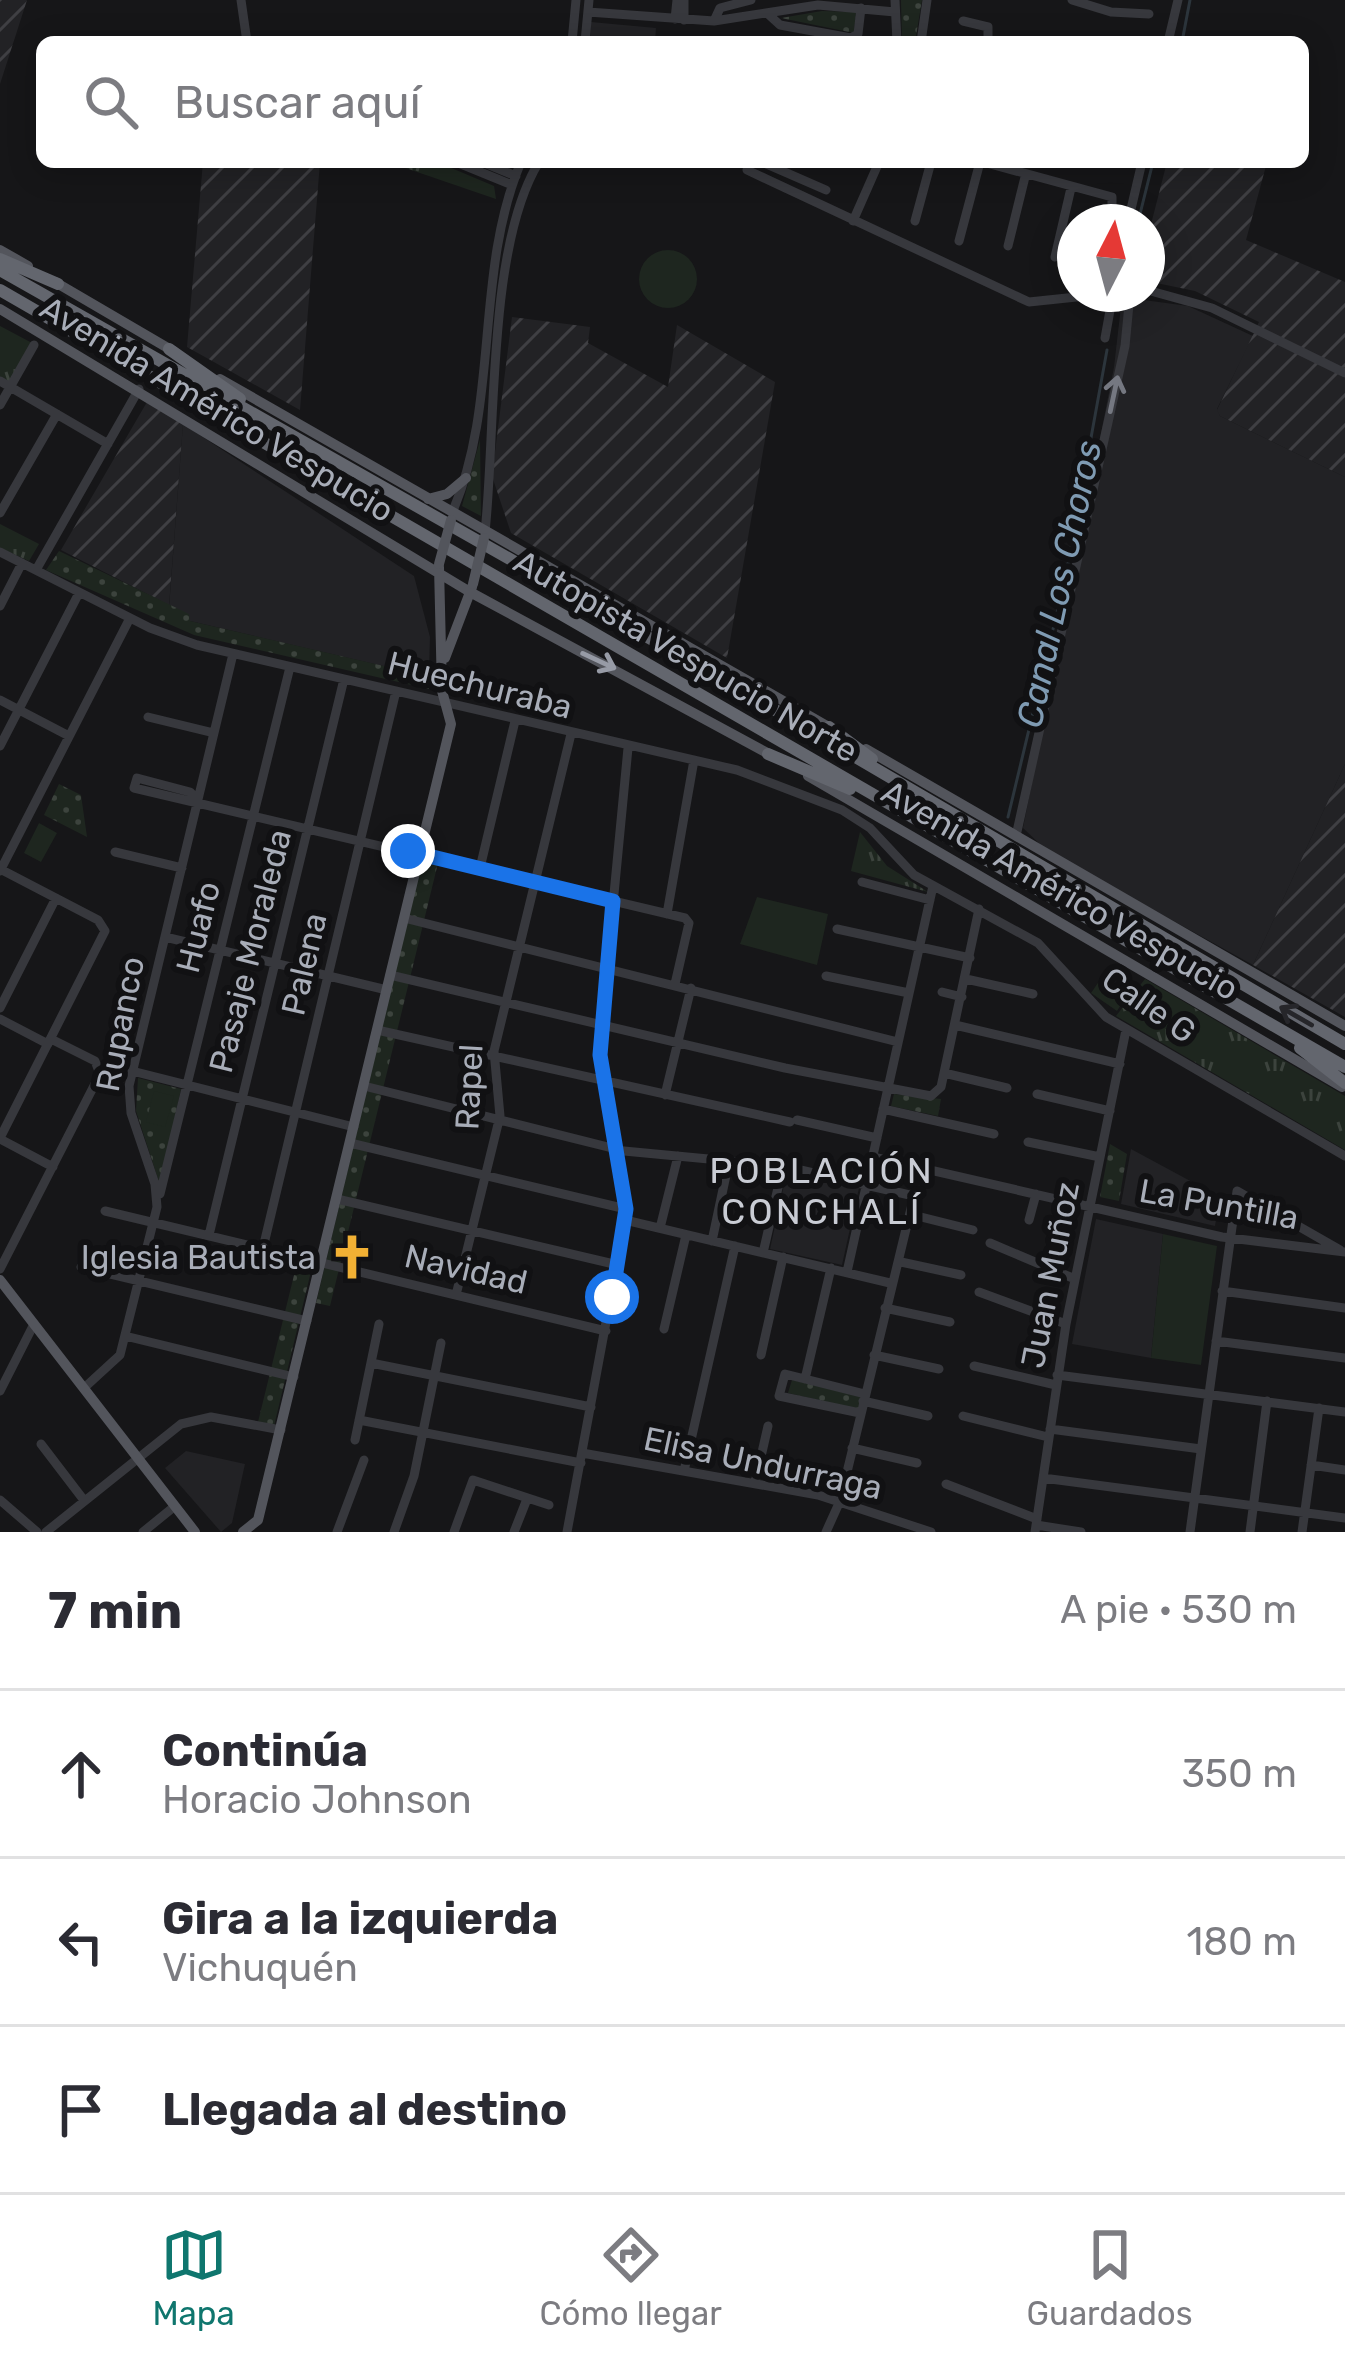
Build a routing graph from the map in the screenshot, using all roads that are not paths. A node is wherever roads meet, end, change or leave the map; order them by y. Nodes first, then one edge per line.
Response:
1 (241, 0) edge
2 (576, 0) edge
3 (751, 0) edge
4 (927, 0) edge
5 (1072, 0) edge
6 (1178, 0) edge
7 (682, 1) edge
8 (828, 2) edge
9 (807, 3) edge
10 (1104, 5) edge
11 (589, 6) edge
12 (895, 6) edge
13 (861, 8) junction
14 (768, 14) junction
15 (1149, 14) dead end
16 (680, 20) junction
17 (714, 21) junction
18 (963, 21) dead end
19 (247, 36) edge
20 (573, 36) edge
21 (586, 36) edge
22 (840, 36) edge
23 (854, 36) edge
24 (897, 36) edge
25 (922, 36) edge
26 (988, 36) edge
27 (1169, 36) edge
28 (476, 168) edge
29 (492, 168) edge
30 (518, 168) edge
31 (536, 168) edge
32 (776, 168) edge
33 (876, 168) edge
34 (929, 168) edge
35 (980, 168) edge
36 (999, 168) edge
37 (1141, 168) edge
38 (747, 170) dead end
39 (1025, 177) junction
40 (513, 180) junction
41 (525, 188) junction
42 (1071, 188) junction
43 (826, 190) dead end
44 (1114, 204) edge
45 (1132, 204) edge
46 (854, 221) junction
47 (915, 221) dead end
48 (959, 241) dead end
49 (1008, 246) dead end
50 (0, 250) edge
51 (1055, 257) dead end
52 (0, 260) edge
53 (0, 270) edge
54 (58, 284) junction
55 (0, 290) edge
56 (1165, 295) edge
57 (1057, 299) edge
58 (0, 309) edge
59 (1108, 312) edge
60 (1128, 312) edge
61 (1106, 338) dead end
62 (34, 345) dead end
63 (169, 349) junction
64 (1345, 373) edge
65 (5, 384) edge
66 (139, 389) junction
67 (0, 405) edge
68 (57, 414) junction
69 (296, 437) junction
70 (108, 444) junction
71 (466, 478) junction
72 (428, 499) junction
73 (0, 513) edge
74 (452, 516) junction
75 (484, 535) junction
76 (0, 552) edge
77 (22, 563) junction
78 (438, 568) junction
79 (36, 570) junction
80 (471, 588) junction
81 (80, 593) junction
82 (0, 606) edge
83 (496, 606) junction
84 (463, 617) junction
85 (130, 619) junction
86 (233, 654) junction
87 (446, 658) junction
88 (290, 667) junction
89 (344, 680) junction
90 (396, 692) junction
91 (0, 700) edge
92 (446, 703) junction
93 (19, 710) junction
94 (148, 717) dead end
95 (515, 721) junction
96 (829, 727) junction
97 (214, 733) junction
98 (571, 734) junction
99 (70, 736) junction
100 (0, 746) edge
101 (628, 748) junction
102 (768, 754) junction
103 (694, 760) junction
104 (879, 799) junction
105 (198, 800) junction
106 (946, 813) junction
107 (254, 814) junction
108 (308, 827) junction
109 (1016, 836) junction
110 (361, 840) junction
111 (115, 852) dead end
112 (419, 854) junction
113 (182, 868) junction
114 (480, 868) junction
115 (0, 870) edge
116 (535, 881) junction
117 (862, 882) dead end
118 (933, 886) junction
119 (56, 898) junction
120 (930, 900) junction
121 (613, 901) junction
122 (980, 909) junction
123 (667, 914) junction
124 (404, 918) junction
125 (837, 929) dead end
126 (165, 937) junction
127 (519, 946) junction
128 (919, 948) junction
129 (220, 950) junction
130 (970, 958) junction
131 (275, 963) junction
132 (606, 967) junction
133 (390, 975) junction
134 (328, 976) junction
135 (826, 976) dead end
136 (966, 979) junction
137 (675, 984) junction
138 (691, 988) junction
139 (387, 990) junction
140 (942, 992) dead end
141 (909, 993) junction
142 (1033, 994) dead end
143 (962, 998) junction
144 (506, 1003) junction
145 (0, 1008) edge
146 (1257, 1014) junction
147 (0, 1019) edge
148 (600, 1025) junction
149 (956, 1025) junction
150 (1345, 1026) edge
151 (377, 1030) junction
152 (1126, 1030) junction
153 (50, 1041) junction
154 (898, 1042) junction
155 (678, 1043) junction
156 (1345, 1044) edge
157 (493, 1058) junction
158 (1120, 1064) junction
159 (1345, 1067) edge
160 (132, 1072) junction
161 (944, 1073) junction
162 (603, 1083) junction
163 (187, 1085) junction
164 (1345, 1085) edge
165 (364, 1086) junction
166 (1007, 1088) dead end
167 (890, 1090) junction
168 (1037, 1094) dead end
169 (665, 1095) junction
170 (242, 1099) junction
171 (884, 1109) junction
172 (1110, 1111) junction
173 (296, 1112) junction
174 (500, 1119) junction
175 (354, 1127) junction
176 (994, 1134) dead end
177 (877, 1138) junction
178 (0, 1139) edge
179 (1028, 1142) dead end
180 (350, 1143) junction
181 (616, 1148) junction
182 (678, 1156) junction
183 (1345, 1156) edge
184 (873, 1157) junction
185 (1100, 1157) junction
186 (729, 1161) junction
187 (783, 1166) junction
188 (52, 1167) junction
189 (486, 1175) junction
190 (866, 1185) junction
191 (1036, 1194) junction
192 (157, 1198) junction
193 (337, 1199) junction
194 (1090, 1206) junction
195 (104, 1210) dead end
196 (625, 1214) junction
197 (913, 1215) junction
198 (1029, 1220) dead end
199 (154, 1222) junction
200 (660, 1228) junction
201 (973, 1230) dead end
202 (472, 1231) junction
203 (209, 1235) junction
204 (686, 1235) junction
205 (1230, 1238) junction
206 (712, 1241) junction
207 (990, 1243) dead end
208 (735, 1246) junction
209 (263, 1249) junction
210 (764, 1252) junction
211 (1344, 1252) edge
212 (784, 1257) junction
213 (321, 1262) junction
214 (901, 1262) junction
215 (618, 1265) junction
216 (81, 1267) dead end
217 (832, 1268) junction
218 (0, 1269) edge
219 (847, 1272) junction
220 (961, 1275) dead end
221 (1075, 1279) junction
222 (0, 1280) edge
223 (139, 1280) junction
224 (890, 1283) junction
225 (1222, 1291) junction
226 (979, 1292) dead end
227 (456, 1295) junction
228 (885, 1308) junction
229 (1345, 1308) edge
230 (308, 1321) junction
231 (950, 1322) dead end
232 (34, 1324) junction
233 (379, 1324) dead end
234 (1066, 1324) junction
235 (664, 1329) dead end
236 (606, 1330) junction
237 (125, 1336) junction
238 (1216, 1341) junction
239 (441, 1343) dead end
240 (761, 1355) dead end
241 (874, 1355) junction
242 (1345, 1358) edge
243 (371, 1364) junction
244 (974, 1366) dead end
245 (939, 1369) dead end
246 (434, 1376) junction
247 (294, 1377) junction
248 (805, 1379) junction
249 (1056, 1380) junction
250 (84, 1388) junction
251 (0, 1391) edge
252 (1208, 1395) junction
253 (1267, 1401) junction
254 (863, 1403) junction
255 (591, 1407) junction
256 (1319, 1408) junction
257 (1345, 1412) edge
258 (928, 1416) dead end
259 (963, 1416) dead end
260 (359, 1420) junction
261 (768, 1426) dead end
262 (281, 1430) junction
263 (422, 1432) junction
264 (1049, 1433) junction
265 (355, 1440) dead end
266 (41, 1444) dead end
267 (852, 1448) junction
268 (1202, 1449) junction
269 (138, 1458) junction
270 (582, 1458) junction
271 (364, 1460) dead end
272 (917, 1463) dead end
273 (1311, 1465) junction
274 (1345, 1470) edge
275 (684, 1471) junction
276 (1042, 1478) junction
277 (755, 1483) junction
278 (946, 1484) dead end
279 (1195, 1498) junction
280 (83, 1499) junction
281 (526, 1499) junction
282 (0, 1500) edge
283 (840, 1501) junction
284 (549, 1505) dead end
285 (175, 1506) junction
286 (1253, 1506) junction
287 (1305, 1513) junction
288 (1345, 1519) edge
289 (259, 1520) junction
290 (1036, 1525) edge
291 (568, 1531) edge
292 (41, 1532) edge
293 (143, 1532) edge
294 (195, 1532) edge
295 (243, 1532) edge
296 (268, 1532) edge
297 (337, 1532) edge
298 (394, 1532) edge
299 (454, 1532) edge
300 (514, 1532) edge
301 (584, 1532) edge
302 (826, 1532) edge
303 (931, 1532) edge
304 (1082, 1532) edge
305 (1190, 1532) edge
306 (1250, 1532) edge
307 (1302, 1532) edge

1 - 19 street
2 - 20 street
3 - 17 street
4 - 25 street
5 - 10 street
6 - 27 street
7 - 16 street
8 - 9 street
8 - 13 street
9 - 14 street
10 - 15 street
11 - 16 street
11 - 21 street
12 - 13 street
12 - 24 street
13 - 23 street
14 - 17 street
14 - 22 street
16 - 17 street
18 - 26 street
28 - 40 street
29 - 40 street
30 - 40 street
31 - 41 street
32 - 43 street
33 - 46 street
34 - 47 street
35 - 48 street
36 - 39 street
37 - 45 street
38 - 46 street
39 - 42 street
39 - 49 street
40 - 41 street
40 - 71 street
41 - 75 street
42 - 44 street
42 - 51 street
46 - 57 street
50 - 54 main road, Avenida Américo Vespucio
52 - 54 highway
53 - 69 highway, Autopista Vespucio Norte
54 - 63 main road, Avenida Américo Vespucio
55 - 104 highway, Autopista Vespucio Norte
56 - 64 street
58 - 66 main road, Avenida Américo Vespucio
59 - 61 street
109 -> 60 street
62 - 65 street
63 - 69 highway
63 - 72 main road, Avenida Américo Vespucio
65 - 67 street
65 - 68 street
66 - 70 street
66 - 78 main road, Avenida Américo Vespucio
68 - 70 street
68 - 73 street
69 - 106 highway, Autopista Vespucio Norte
70 - 79 street
71 - 72 main road
71 - 74 street
72 - 74 main road, Avenida Américo Vespucio
74 - 75 main road, Avenida Américo Vespucio
74 - 78 main road, bridge
75 - 80 main road, bridge
75 - 96 main road, Avenida Américo Vespucio
76 - 77 street, Huechuraba
77 - 79 street, Huechuraba
77 - 82 street
78 - 80 main road, Avenida Américo Vespucio
78 - 87 main road
79 - 81 street, Huechuraba
80 - 83 main road, Avenida Américo Vespucio
80 - 84 main road
81 - 85 street, Huechuraba
81 - 93 street
83 - 84 main road
83 -> 102 main road, Avenida Américo Vespucio
84 - 87 main road
85 - 86 street, Huechuraba
85 - 99 street
86 - 88 street, Huechuraba
86 - 97 street, Rupanco
87 - 92 main road
88 - 89 street, Huechuraba
88 - 107 street, Huafo
89 - 90 street, Huechuraba
89 - 108 street, Pasaje Moraleda
90 - 92 street, Huechuraba
90 - 110 street, Palena
91 - 93 street
92 - 95 street, Huechuraba
92 - 112 main road
93 - 99 street
93 - 100 street
94 - 97 street
95 - 98 street, Huechuraba
95 - 114 street
96 - 106 highway
96 - 109 main road, Avenida Américo Vespucio
97 - 105 street, Rupanco
98 - 101 street, Huechuraba
98 - 116 street, Rapel
99 - 115 street
101 - 103 street, Huechuraba
101 - 121 street
102 - 104 highway
102 - 164 main road, Avenida Américo Vespucio
103 - 118 street, Huechuraba
103 - 123 street
104 - 146 highway, Autopista Vespucio Norte
105 - 105 street
105 - 107 street
105 - 113 street, Rupanco
156 -> 106 highway, Autopista Vespucio Norte
107 - 108 street
107 - 129 street, Huafo
108 - 110 street
108 - 131 street, Pasaje Moraleda
109 - 150 main road, Avenida Américo Vespucio
110 - 112 street
110 - 134 street, Palena
111 - 113 street
112 - 114 street
112 - 124 main road
113 - 126 street, Rupanco
114 - 116 street
115 - 119 street
116 - 121 street
116 - 127 street, Rapel
117 - 120 street
118 - 120 street
118 - 122 street, Calle G
119 - 145 street
119 - 153 street
120 - 128 street
121 - 123 street
121 - 132 street
122 - 130 street
122 - 152 street, Calle G
123 - 137 street
124 - 127 street
124 - 133 main road
125 - 128 street
126 - 129 street
126 - 160 street, Rupanco
127 - 132 street
127 - 144 street, Rapel
128 - 130 street
128 - 141 street
129 - 131 street
129 - 163 street, Huafo
130 - 136 street
131 - 134 street
131 - 170 street, Pasaje Moraleda
132 - 137 street
132 - 148 street
133 - 139 main road
133 - 144 street
134 - 139 street
134 - 173 street, Palena
135 - 141 street
136 - 142 street
136 - 143 street
137 - 138 street
138 - 154 street
138 - 155 street
139 - 151 main road
140 - 143 street
141 - 154 street
143 - 149 street
144 - 148 street
144 - 157 street, Rapel
146 - 159 highway, Autopista Vespucio Norte
146 - 164 highway
147 - 153 street
148 - 155 street
148 - 162 street
149 - 158 street
149 - 161 street
151 - 157 street
151 - 165 main road
152 - 158 street, Juan Muñoz
152 - 183 street, Calle G
153 - 178 street
153 - 188 street
154 - 167 street
155 - 167 street
155 - 169 street
157 - 162 street
157 - 174 street, Rapel
158 - 172 street, Juan Muñoz
160 - 163 street
160 - 192 street, Rupanco
161 - 166 street
161 - 167 street
162 - 169 street
162 - 181 street
163 - 170 street
163 - 192 street, Huafo
165 - 174 street
165 - 175 main road
167 - 171 street
168 - 172 street
169 - 177 street
170 - 173 street
170 - 203 street, Pasaje Moraleda
171 - 176 street
171 - 177 street
172 - 185 street, Juan Muñoz
173 - 175 street
173 - 209 street, Palena
174 - 181 street
174 - 189 street, Rapel
175 - 180 main road
177 - 184 street
178 - 188 street
179 - 185 street
180 - 189 street
180 - 193 main road
181 - 182 street
181 - 196 street
182 - 186 street
182 - 200 street
184 - 190 street
184 - 191 street, La Puntilla
185 - 194 street, Juan Muñoz
186 - 187 street
186 - 206 street
187 - 190 street
187 - 210 street
188 - 218 street
189 - 196 street
189 - 202 street, Rapel
190 - 197 street
190 - 219 street
191 - 194 street, La Puntilla
191 - 198 street
192 - 199 street, Rupanco
193 - 202 street
193 - 213 main road
194 - 205 street, La Puntilla
194 - 221 street, Juan Muñoz
195 - 199 street, Navidad
196 - 200 street
196 - 215 street
197 - 201 street
197 - 214 street
199 - 203 street, Navidad
199 - 223 street, Rupanco
200 - 204 street
202 - 215 street
202 - 227 street, Rapel
203 - 209 street, Navidad
204 - 206 street
204 - 235 street
205 - 211 street, La Puntilla
205 - 211 street
205 - 225 street
206 - 208 street
207 - 221 street
208 - 210 street
208 - 275 street
209 - 213 street, Navidad
210 - 212 street
212 - 217 street
212 - 240 street
213 - 227 street, Navidad
213 - 230 main road
214 - 220 street
214 - 224 street
215 - 236 street
216 - 223 street
217 - 219 street
217 - 248 street
219 - 224 street
221 - 234 street, Juan Muñoz
222 - 232 main road
223 - 230 street
223 - 237 street, Rupanco
224 - 228 street
225 - 229 street
225 - 238 street
226 - 234 street
227 - 236 street, Navidad
228 - 231 street
228 - 241 street
230 - 247 main road
232 - 250 main road
232 - 251 street
233 - 243 street
234 - 249 street, Juan Muñoz
236 - 255 street
237 - 247 street
237 - 250 street, Rupanco
238 - 242 street
238 - 252 street
239 - 246 street
241 - 245 street
241 - 254 street
243 - 246 street
243 - 260 street
244 - 249 street
246 - 255 street
246 - 263 street
247 - 262 main road
248 - 254 street
248 - 254 street
249 - 252 street
249 - 264 street, Juan Muñoz
250 - 269 main road
252 - 253 street
252 - 268 street
253 - 256 street
253 - 286 street
254 - 258 street
254 - 267 street
255 - 270 street
256 - 257 street
256 - 273 street
259 - 264 street
260 - 263 street, Elisa Undurraga
260 - 265 street
261 - 277 street
262 - 269 street
262 - 289 main road
263 - 270 street, Elisa Undurraga
263 - 298 street
264 - 268 street
264 - 276 street, Juan Muñoz
266 - 280 street
267 - 272 street
267 - 283 street
268 - 279 street
269 - 280 street
269 - 285 main road
270 - 275 street, Elisa Undurraga
270 - 291 street
271 - 297 street
273 - 274 street
273 - 287 street
275 - 277 street, Elisa Undurraga
276 - 279 street
276 - 290 street, Juan Muñoz
277 - 283 street, Elisa Undurraga
278 - 290 street
279 - 286 street
279 - 305 street
280 - 292 street
281 - 284 street
281 - 299 street
281 - 300 street
282 - 292 street
283 - 302 street
283 - 303 street, Elisa Undurraga
285 - 293 street
285 - 294 main road
286 - 287 street
286 - 306 street
287 - 288 street
287 - 307 street
289 - 295 main road
289 - 296 main road
290 - 304 street
291 - 301 street

